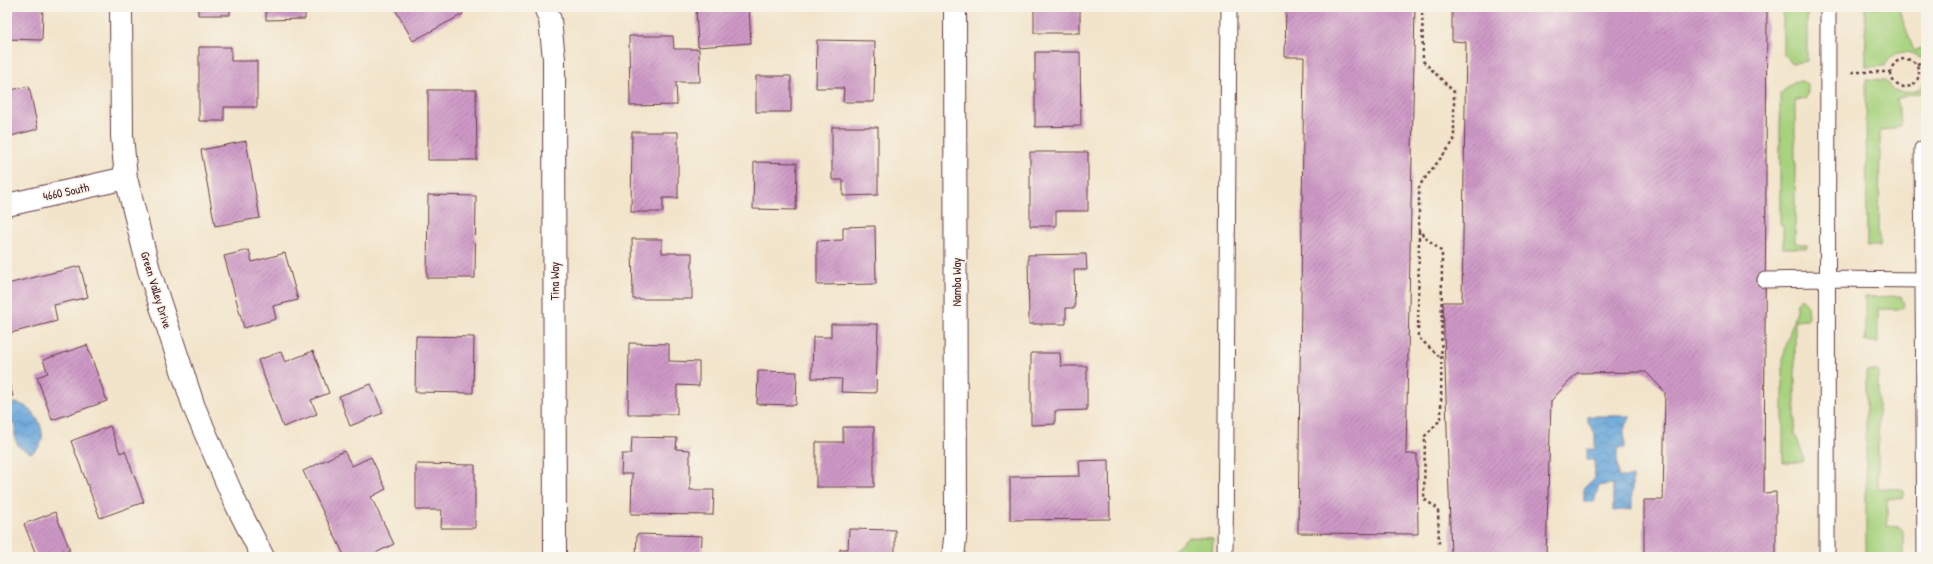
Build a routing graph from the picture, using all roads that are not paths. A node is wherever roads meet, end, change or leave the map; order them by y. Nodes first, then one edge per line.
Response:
1 (121, 7) edge
2 (545, 7) edge
3 (955, 7) edge
4 (1229, 7) edge
5 (1828, 7) edge
6 (1926, 147) edge
7 (126, 178) junction
8 (7, 205) edge
9 (1828, 279) junction
10 (1765, 280) dead end
11 (1924, 280) edge
12 (1925, 504) edge
13 (263, 557) edge
14 (555, 557) edge
15 (953, 557) edge
16 (1225, 557) edge
17 (1827, 557) edge
18 (1925, 557) edge

1 - 7 street, Green Valley Drive
2 - 14 street, Tina Way
3 - 15 street, Namba Way
4 - 16 lane
5 - 9 lane
6 - 11 lane
7 - 8 street, 4660 South
7 - 13 street, Green Valley Drive
9 - 10 lane
9 - 11 lane
9 - 17 lane
11 - 12 lane
12 - 18 lane

